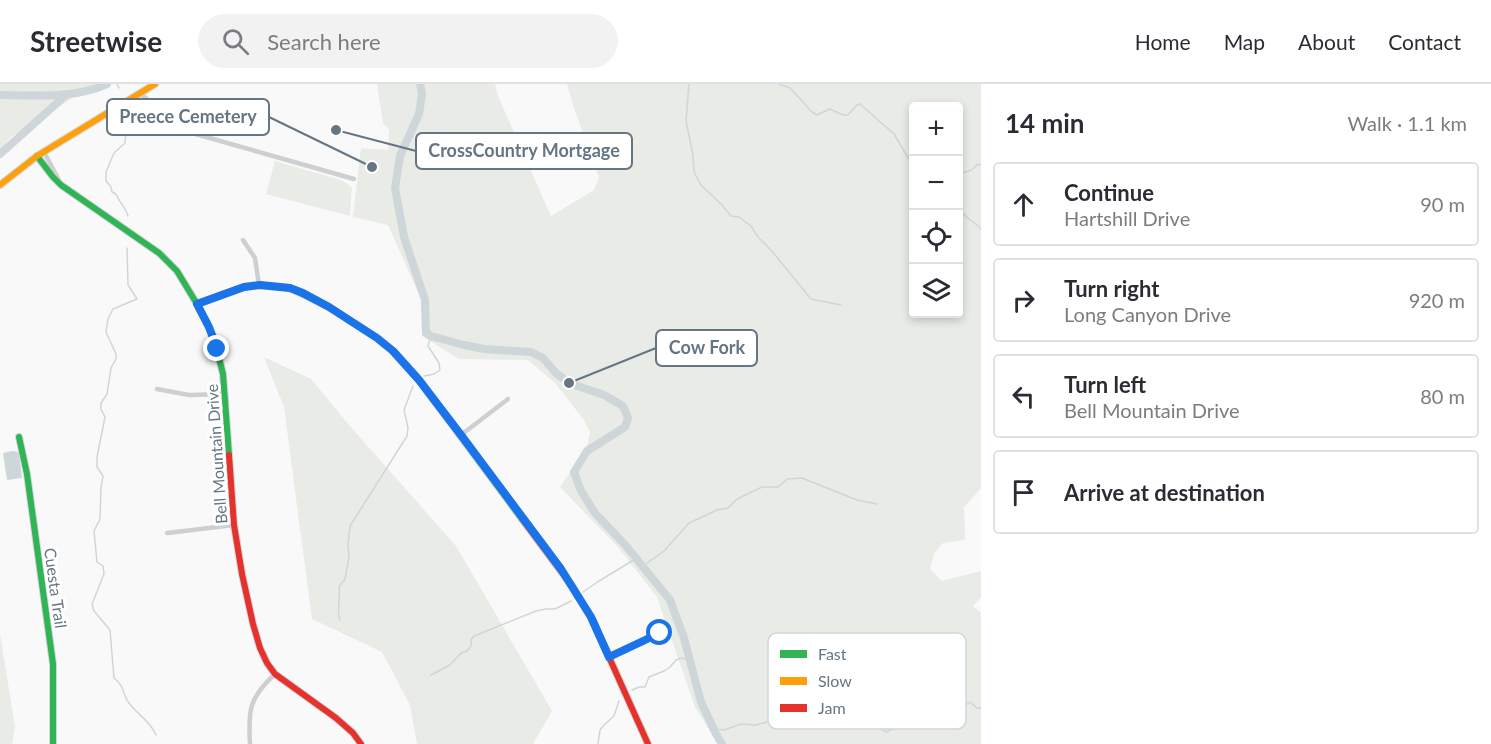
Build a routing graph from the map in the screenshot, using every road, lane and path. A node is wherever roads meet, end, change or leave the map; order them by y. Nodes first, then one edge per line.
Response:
1 (155, 84) edge
2 (140, 93) junction
3 (40, 154) junction
4 (354, 179) dead end
5 (0, 185) edge
6 (243, 240) dead end
7 (260, 285) junction
8 (197, 304) junction
9 (157, 388) dead end
10 (225, 394) junction
11 (508, 399) dead end
12 (461, 435) junction
13 (19, 437) dead end
14 (234, 525) junction
15 (167, 533) dead end
16 (660, 633) dead end
17 (609, 657) junction
18 (274, 674) junction
19 (53, 744) edge
20 (250, 744) edge
21 (361, 744) edge
22 (648, 744) edge

1 - 2 street
2 - 3 street
2 - 4 street
3 - 5 street
3 - 8 street, Bell Mountain Drive
6 - 7 street
7 - 8 street
7 - 12 street
8 - 10 street, Bell Mountain Drive
9 - 10 street
10 - 14 street, Bell Mountain Drive
11 - 12 street
12 - 17 street
13 - 19 street, Cuesta Trail
14 - 15 street
14 - 18 street, Bell Mountain Drive
16 - 17 street
17 - 22 street
18 - 20 street
18 - 21 street, Bell Mountain Drive

